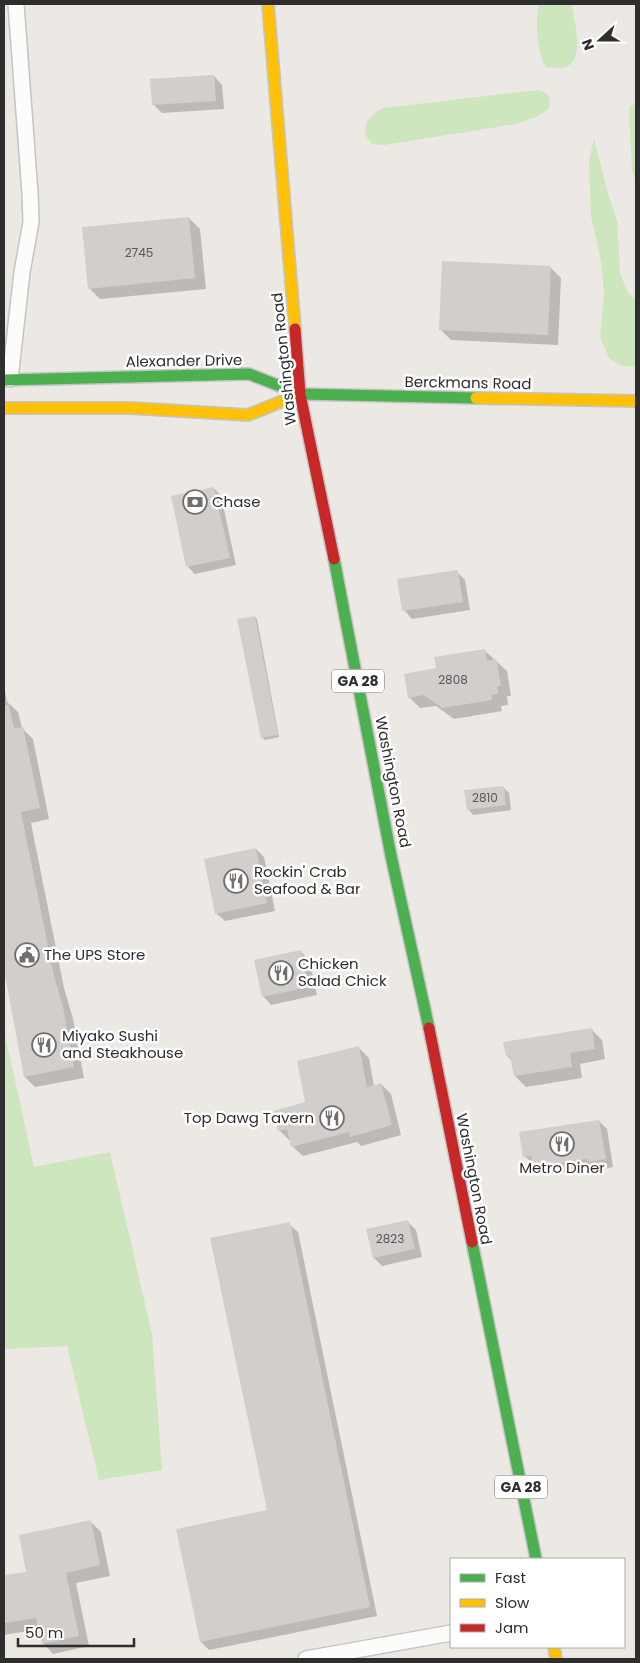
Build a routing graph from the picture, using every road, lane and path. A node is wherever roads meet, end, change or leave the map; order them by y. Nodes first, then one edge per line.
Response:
1 (16, 4) edge
2 (268, 4) edge
3 (7, 379) edge
4 (300, 394) junction
5 (636, 401) edge
6 (4, 408) edge
7 (536, 1558) edge
8 (450, 1633) edge
9 (306, 1659) edge

1 - 3 street
2 - 4 main road, Washington Road / GA 28
3 - 4 main road, Alexander Drive
4 - 5 main road, Berckmans Road
4 - 6 main road
4 - 7 main road, Washington Road / GA 28
8 - 9 street

